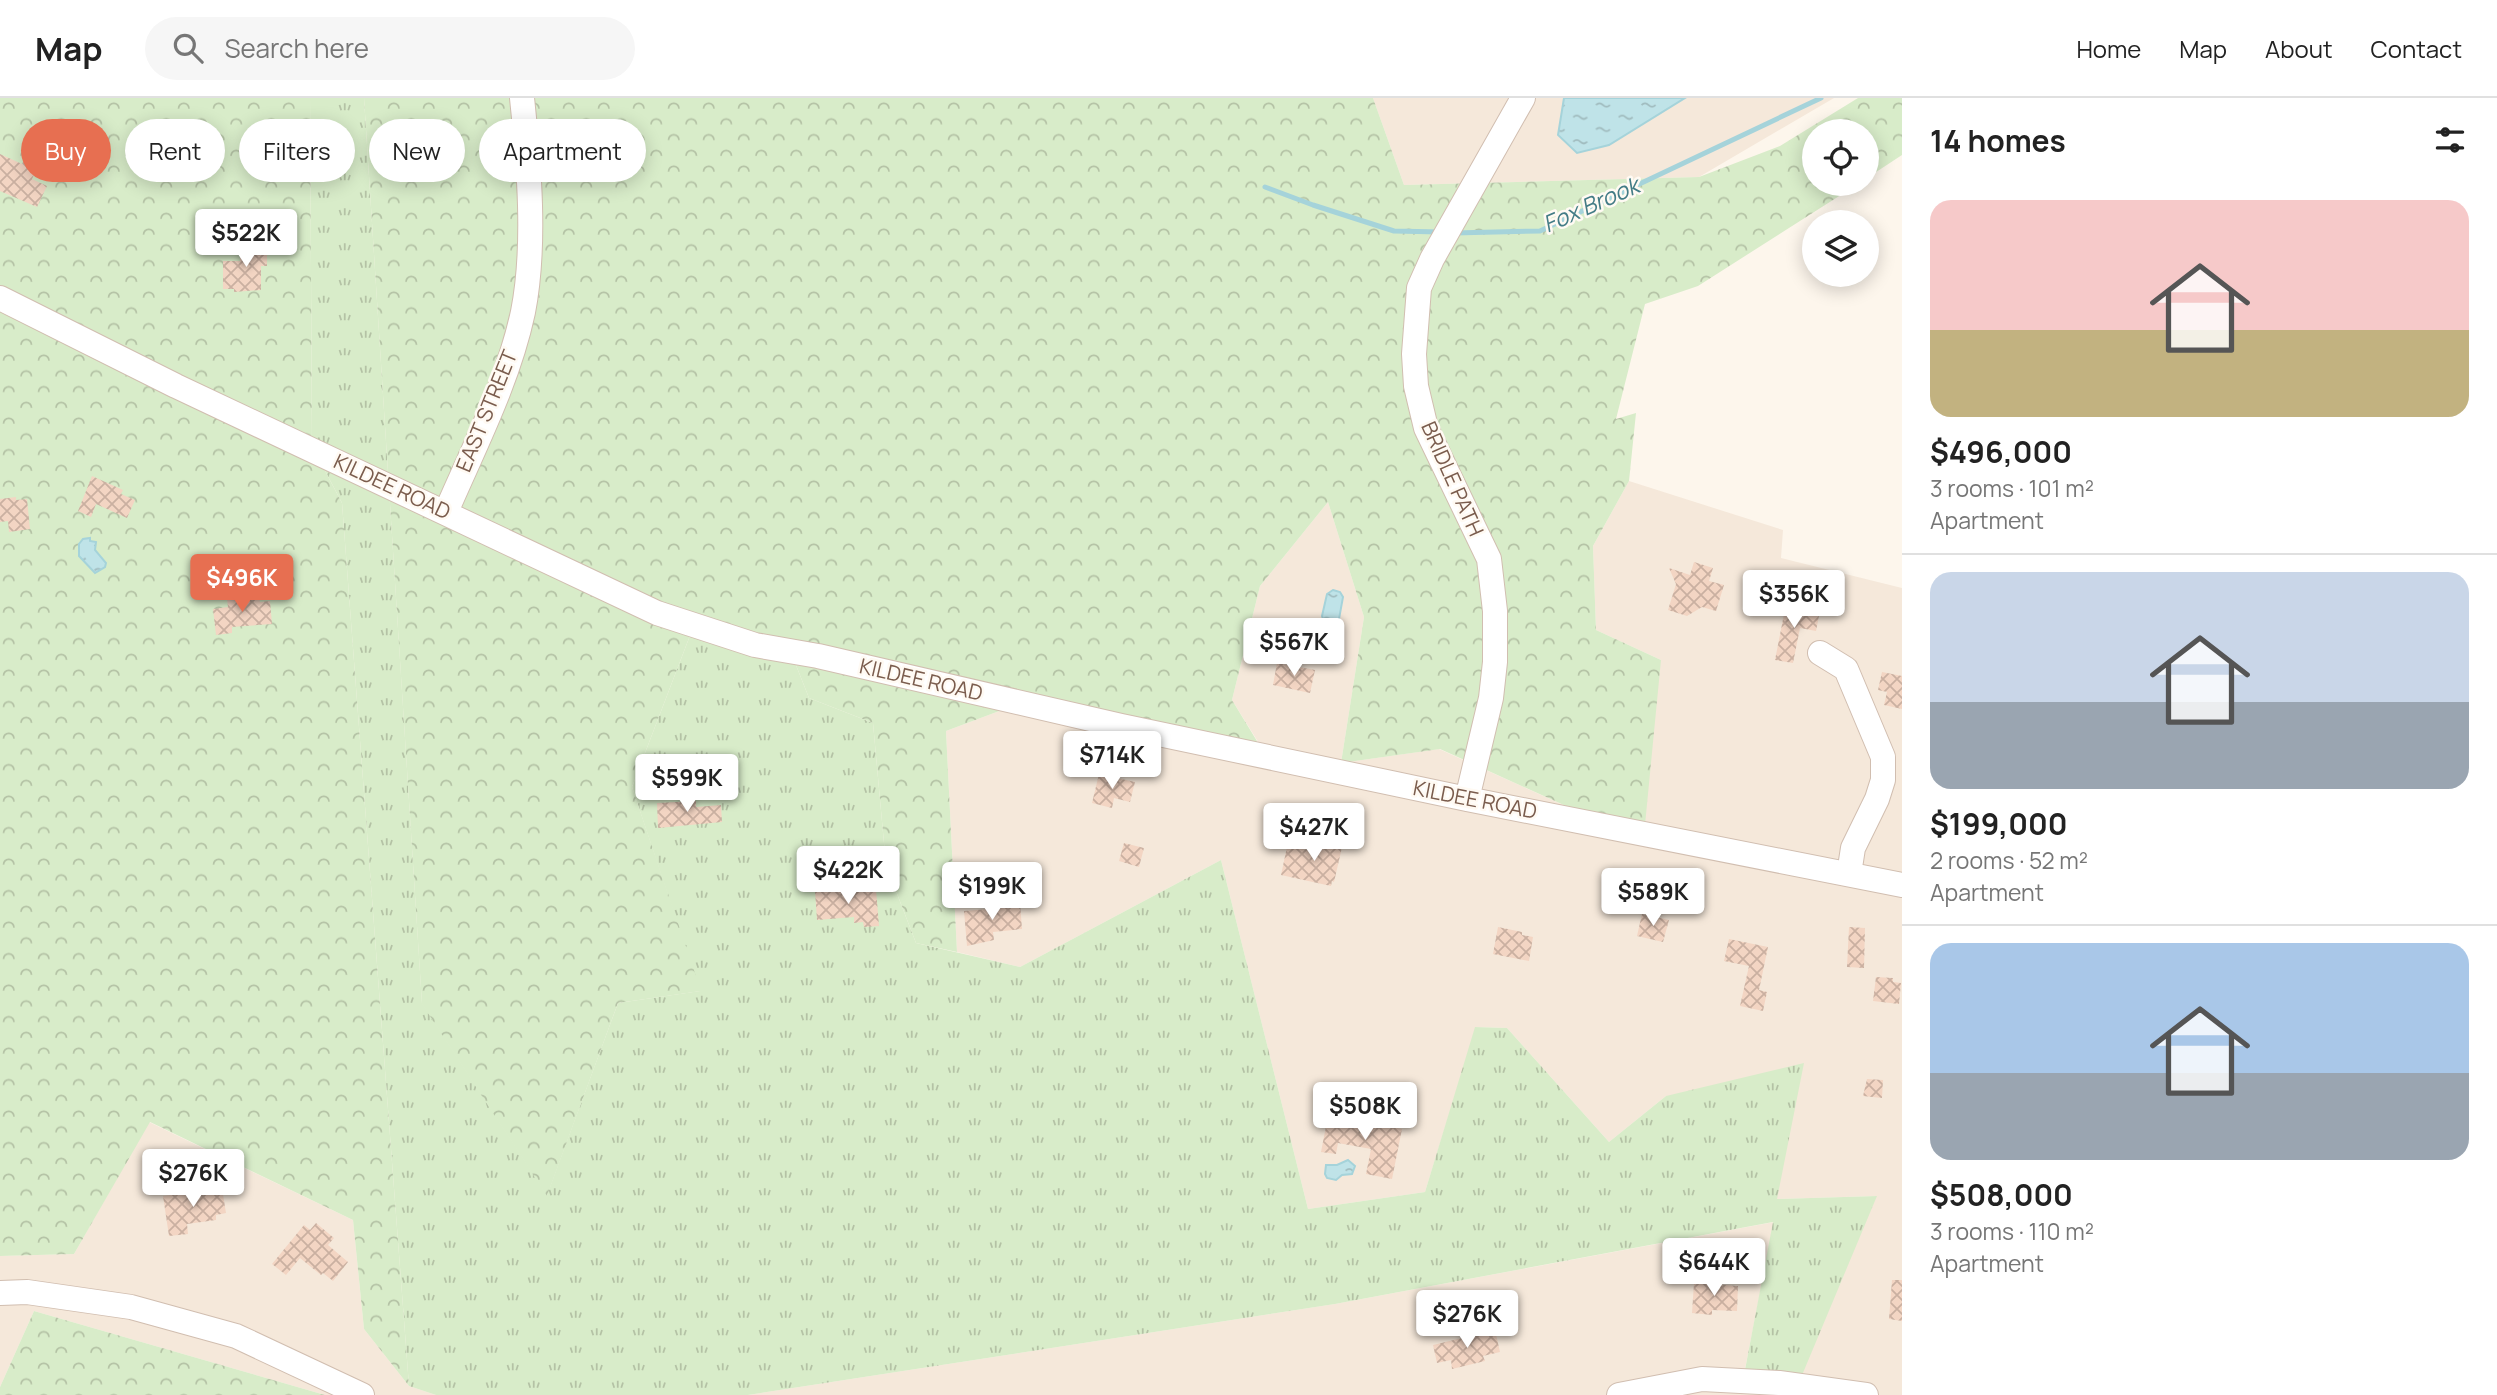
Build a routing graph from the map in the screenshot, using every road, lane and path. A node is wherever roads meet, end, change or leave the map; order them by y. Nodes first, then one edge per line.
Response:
1 (522, 98) edge
2 (1523, 98) edge
3 (0, 298) edge
4 (446, 512) junction
5 (1821, 653) dead end
6 (1467, 799) junction
7 (1849, 874) junction
8 (1902, 885) edge
9 (0, 1293) edge
10 (362, 1395) edge
11 (1619, 1395) edge
12 (1866, 1395) edge

1 - 4 street, EAST STREET
2 - 6 street, BRIDLE PATH
3 - 4 street, KILDEE ROAD
4 - 6 street, KILDEE ROAD
5 - 7 street
6 - 7 street, KILDEE ROAD
7 - 8 street, KILDEE ROAD
9 - 10 street
11 - 12 street

